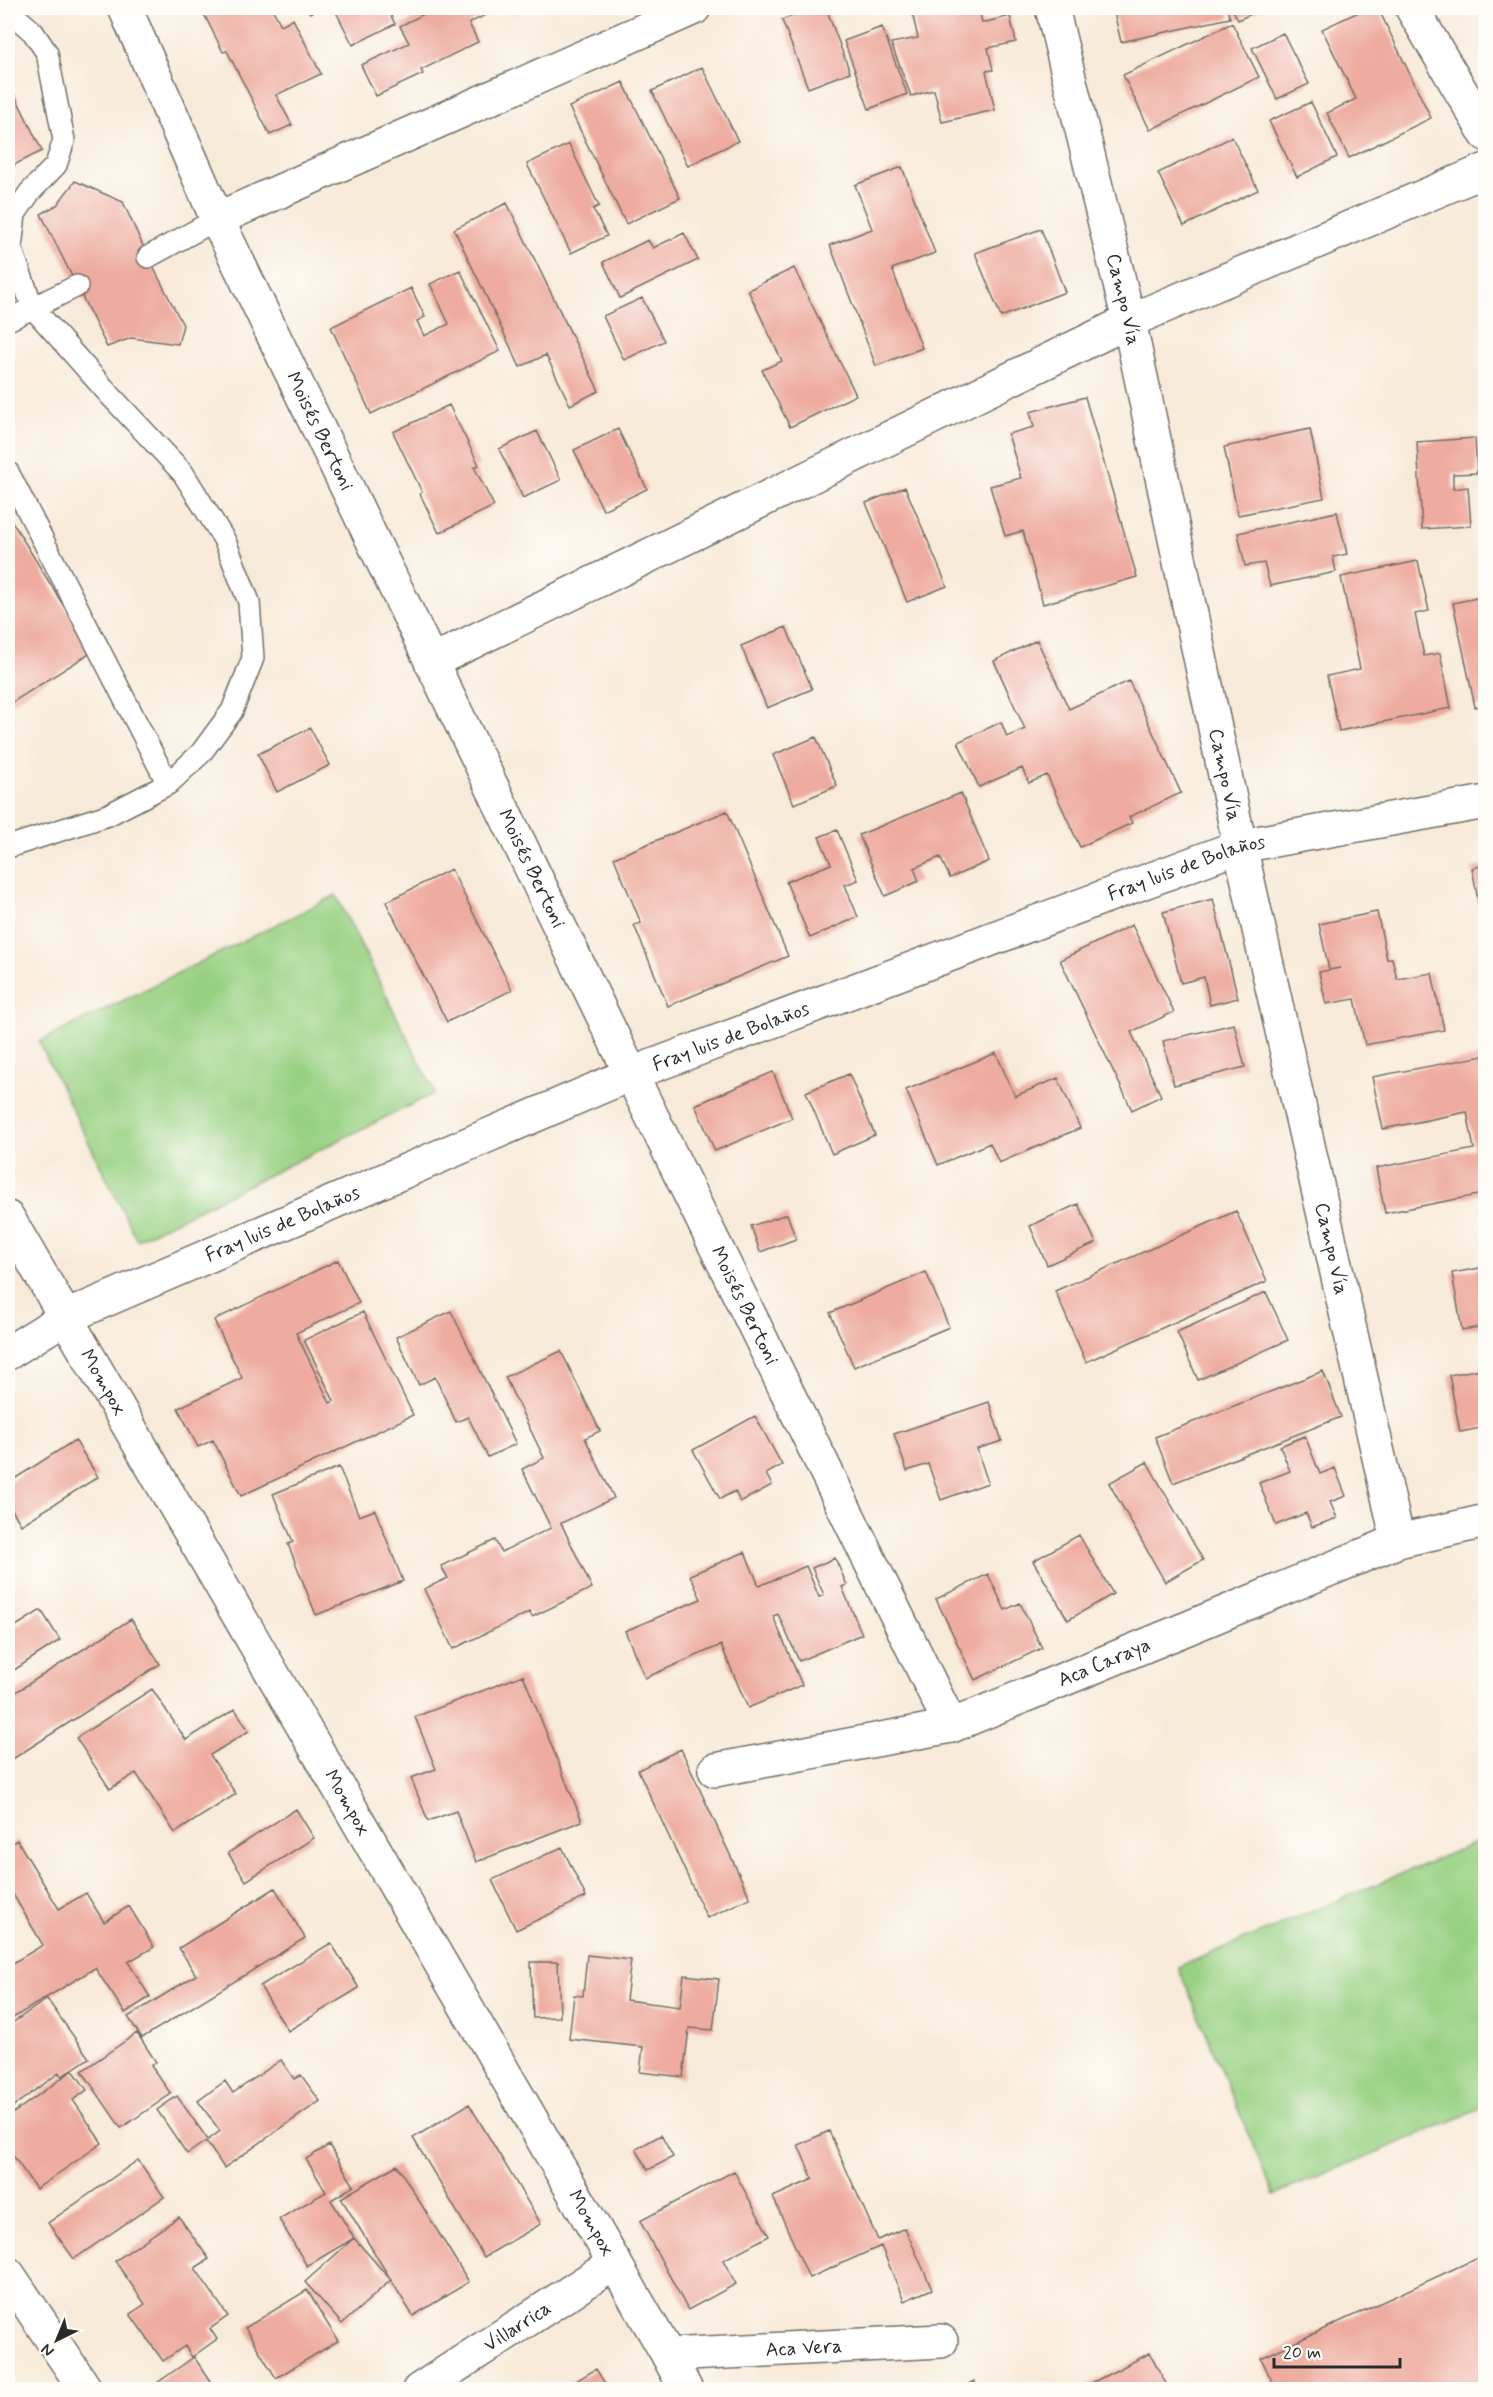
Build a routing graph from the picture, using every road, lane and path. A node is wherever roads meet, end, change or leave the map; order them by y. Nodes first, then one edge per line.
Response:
1 (125, 8) edge
2 (694, 8) edge
3 (1052, 8) edge
4 (1412, 8) edge
5 (8, 9) edge
6 (1485, 134) edge
7 (1485, 170) edge
8 (217, 219) junction
9 (147, 257) dead end
10 (77, 286) dead end
11 (33, 308) junction
12 (8, 320) edge
13 (1129, 321) junction
14 (8, 472) edge
15 (431, 662) junction
16 (168, 784) junction
17 (1485, 802) edge
18 (1240, 846) junction
19 (8, 847) edge
20 (631, 1074) junction
21 (8, 1218) edge
22 (66, 1317) junction
23 (8, 1353) edge
24 (1485, 1521) edge
25 (1398, 1541) junction
26 (951, 1726) junction
27 (715, 1770) dead end
28 (615, 2263) junction
29 (8, 2274) edge
30 (941, 2341) dead end
31 (669, 2355) junction
32 (86, 2390) edge
33 (419, 2390) edge
34 (686, 2390) edge

1 - 8 street, Moisés Bertoni
2 - 8 street
3 - 13 street, Campo Vía
4 - 6 street
5 - 11 lane
7 - 13 street
8 - 9 lane
8 - 15 street, Moisés Bertoni
10 - 11 lane
11 - 12 lane
11 - 16 lane
13 - 15 street
13 - 18 street, Campo Vía
14 - 16 lane
15 - 20 street, Moisés Bertoni
16 - 19 lane
17 - 18 street, Fray luis de Bolaños
18 - 20 street, Fray luis de Bolaños
18 - 25 street, Campo Vía
20 - 22 street, Fray luis de Bolaños
20 - 26 street, Moisés Bertoni
21 - 22 street, Mompox
22 - 23 street, Fray luis de Bolaños
22 - 28 street, Mompox
24 - 25 street, Aca Caraya
25 - 26 street, Aca Caraya
26 - 27 street, Aca Caraya
28 - 31 street, Mompox
28 - 33 street, Villarrica
29 - 32 street
30 - 31 street, Aca Vera
31 - 34 street, Mompox

